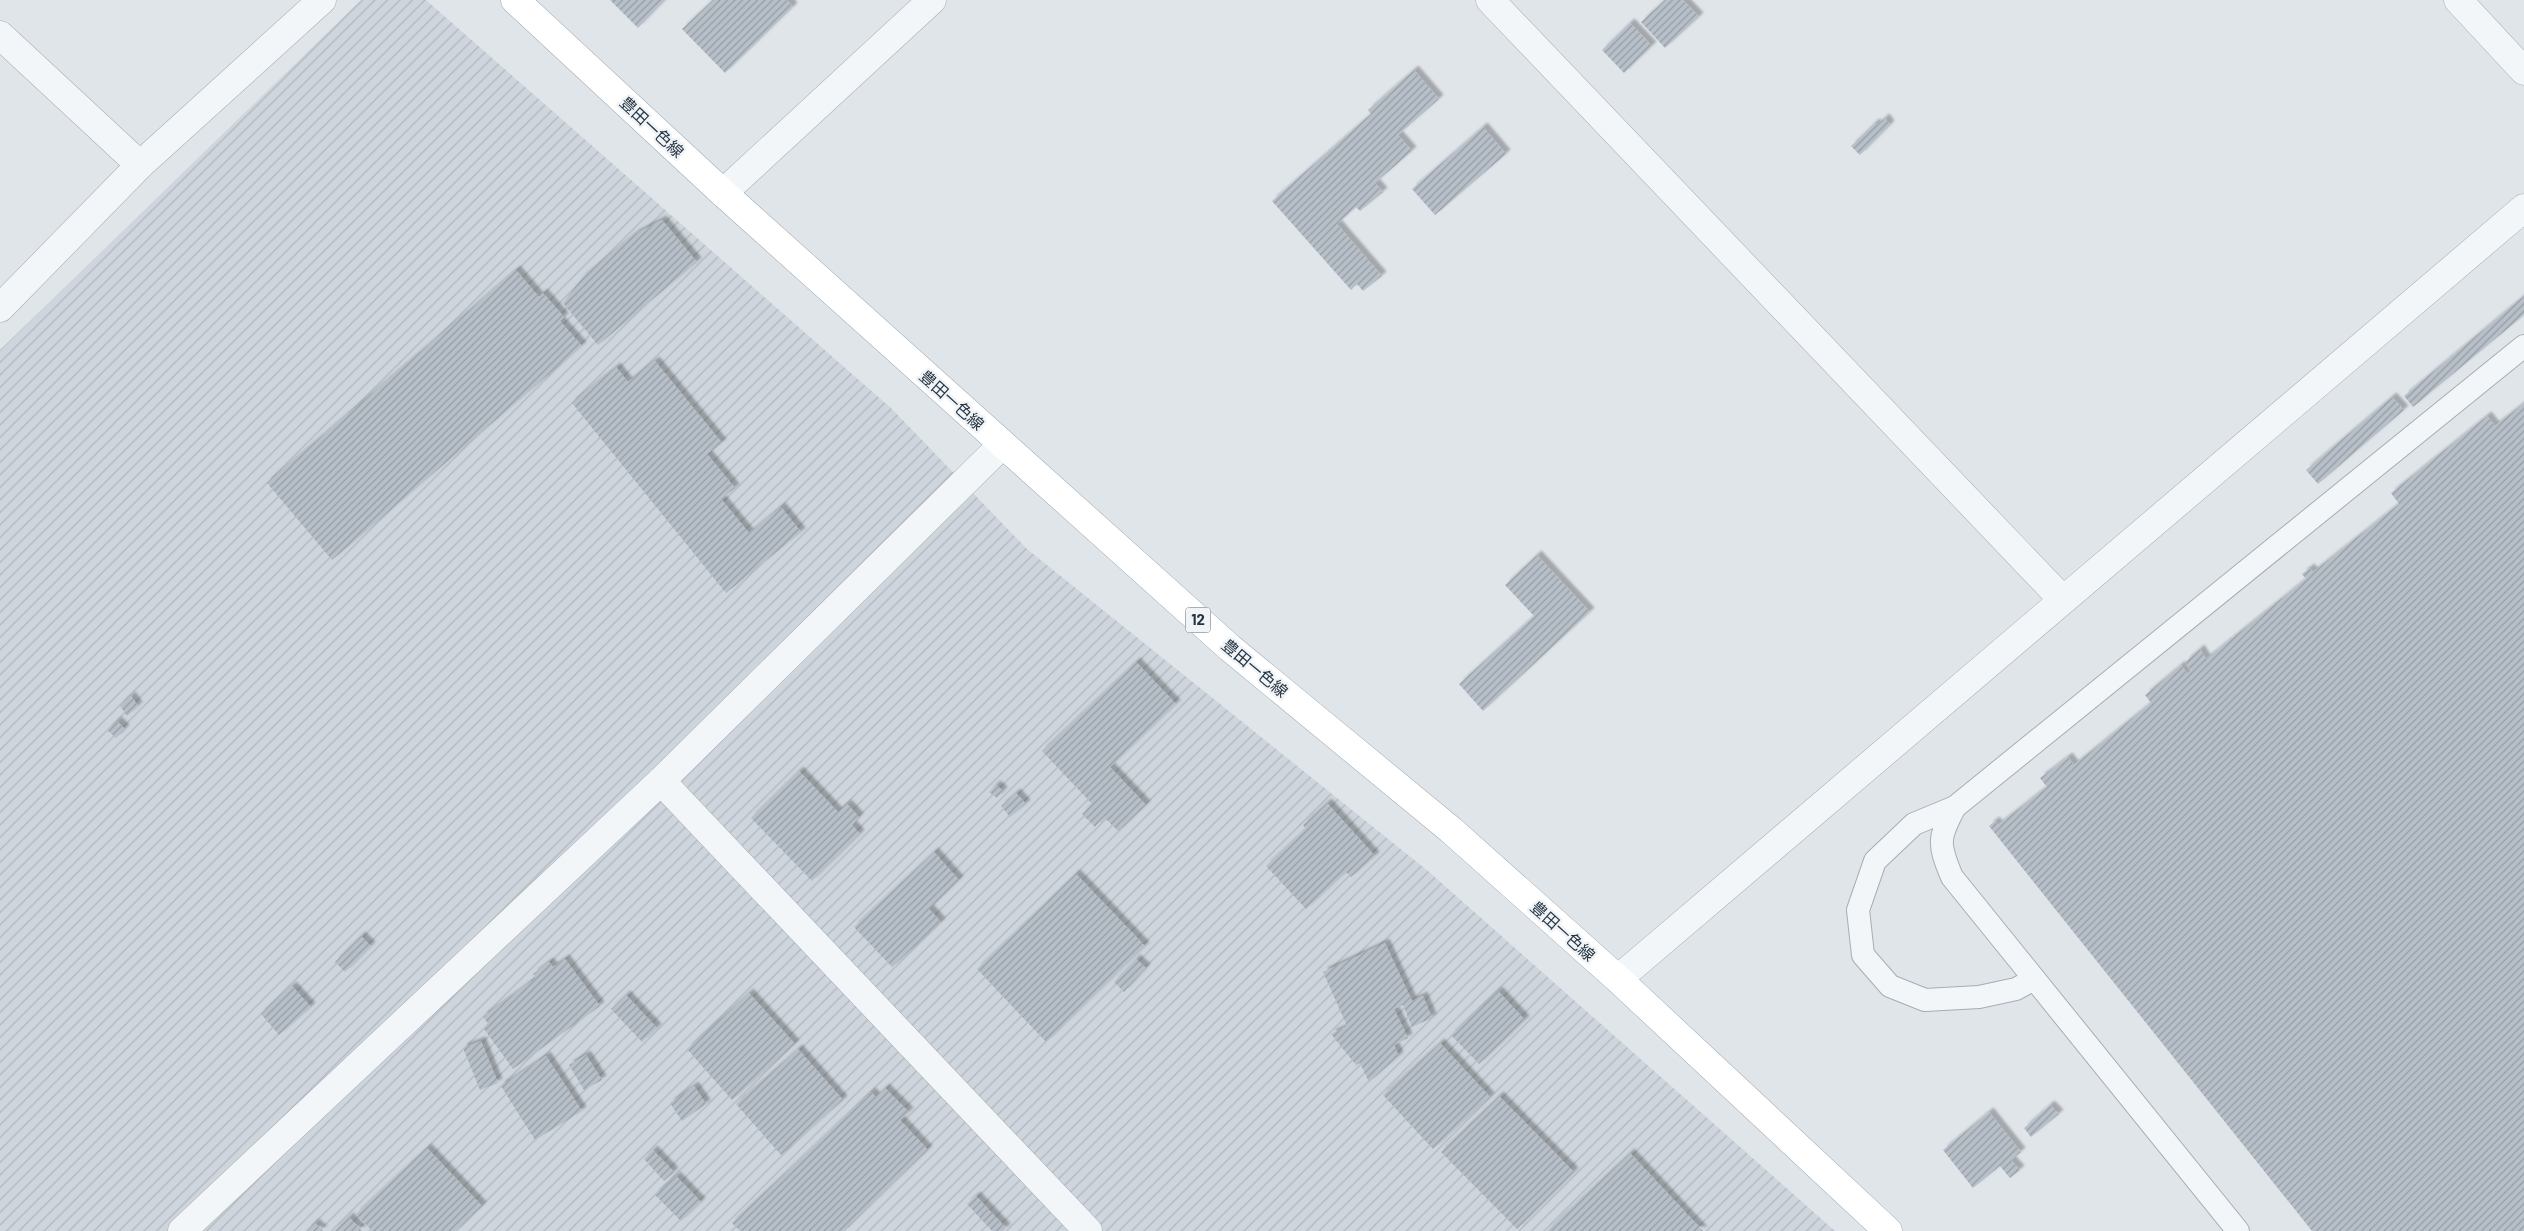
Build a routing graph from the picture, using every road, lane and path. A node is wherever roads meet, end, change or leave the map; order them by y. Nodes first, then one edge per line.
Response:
1 (322, 0) edge
2 (515, 0) edge
3 (932, 0) edge
4 (1490, 0) edge
5 (2458, 0) edge
6 (0, 35) edge
7 (2524, 71) edge
8 (140, 165) junction
9 (723, 193) junction
10 (2524, 208) edge
11 (0, 308) edge
12 (2524, 346) edge
13 (1002, 446) junction
14 (2064, 600) junction
15 (661, 781) junction
16 (1956, 807) junction
17 (1618, 979) junction
18 (2034, 979) junction
19 (182, 1231) edge
20 (1088, 1231) edge
21 (1888, 1231) edge
22 (2238, 1231) edge

1 - 8 street
2 - 9 main road, 豊田一色線 / 12
3 - 9 street
4 - 14 street
5 - 7 street
6 - 8 street
8 - 11 street
9 - 13 main road, 豊田一色線 / 12
10 - 14 street
12 - 16 lane
13 - 15 street
13 - 17 main road, 豊田一色線 / 12
14 - 17 street
15 - 19 street
15 - 20 street
16 - 18 lane
16 - 18 lane
17 - 21 main road, 豊田一色線 / 12
18 - 22 lane

